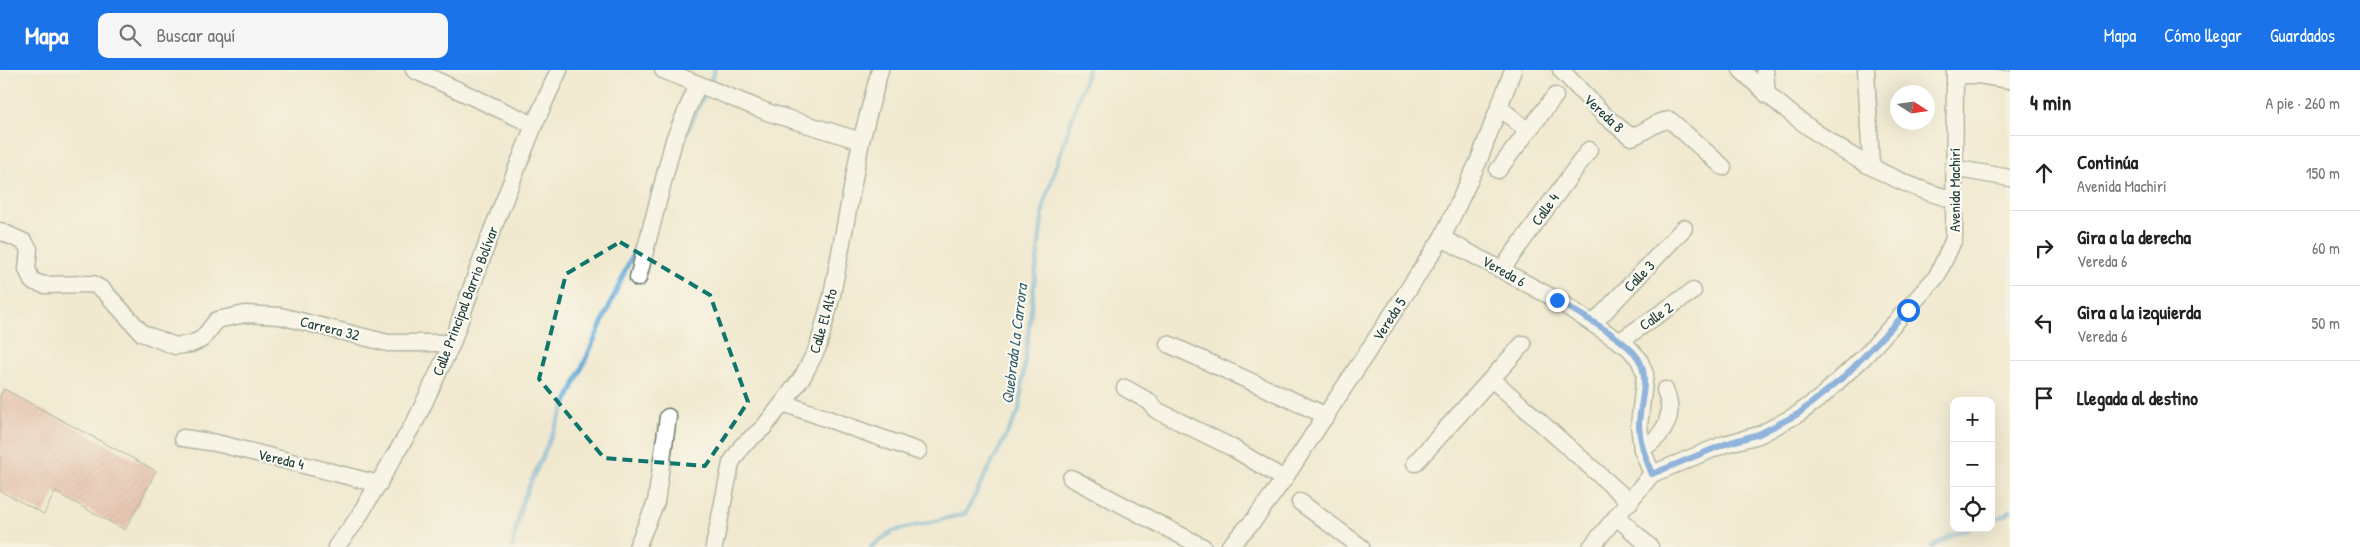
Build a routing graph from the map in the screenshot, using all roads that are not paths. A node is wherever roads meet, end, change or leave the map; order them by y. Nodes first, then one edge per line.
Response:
1 (414, 70) edge
2 (559, 70) edge
3 (663, 70) edge
4 (880, 70) edge
5 (1513, 70) edge
6 (1561, 70) edge
7 (1741, 70) edge
8 (1765, 70) edge
9 (1866, 70) edge
10 (1955, 73) edge
11 (2010, 80) edge
12 (698, 84) junction
13 (1767, 95) junction
14 (1555, 96) dead end
15 (1499, 107) junction
16 (534, 125) junction
17 (1528, 131) junction
18 (861, 141) junction
19 (1589, 150) dead end
20 (1871, 165) junction
21 (1722, 167) dead end
22 (1953, 168) junction
23 (1498, 170) dead end
24 (2010, 178) edge
25 (1954, 200) junction
26 (1684, 228) dead end
27 (0, 231) edge
28 (1442, 238) junction
29 (1502, 269) junction
30 (638, 278) dead end
31 (1693, 291) dead end
32 (1593, 324) junction
33 (1620, 341) junction
34 (452, 343) junction
35 (1168, 344) dead end
36 (1523, 344) dead end
37 (1492, 379) junction
38 (1125, 388) dead end
39 (1666, 390) dead end
40 (783, 403) junction
41 (1327, 416) junction
42 (668, 417) dead end
43 (183, 438) dead end
44 (1642, 449) junction
45 (918, 451) dead end
46 (1415, 462) dead end
47 (1652, 474) junction
48 (1071, 478) dead end
49 (1284, 479) junction
50 (379, 484) junction
51 (1300, 502) dead end
52 (1630, 502) junction
53 (1617, 517) junction
54 (336, 547) edge
55 (637, 547) edge
56 (714, 547) edge
57 (1203, 547) edge
58 (1229, 547) edge
59 (1361, 547) edge
60 (1591, 547) edge
61 (1650, 547) edge

1 - 16 street
2 - 16 street, Calle Principal Barrio Bolívar
3 - 12 street
4 - 18 street, Calle El Alto
5 - 15 street, Vereda 5
6 - 21 street, Vereda 8
7 - 13 street
8 - 13 street
9 - 20 street
10 - 11 street
10 - 22 street, Avenida Machirí
12 - 18 street
12 - 30 street
13 - 20 street
14 - 17 street
15 - 17 street
15 - 28 street, Vereda 5
16 - 34 street, Calle Principal Barrio Bolívar
17 - 23 street
18 - 40 street, Calle El Alto
19 - 29 street, Calle 4
20 - 25 street
22 - 24 street
22 - 25 street, Avenida Machirí
25 - 47 street, Avenida Machirí
26 - 32 street, Calle 3
27 - 34 street, Carrera 32
28 - 29 street, Vereda 6
28 - 41 street, Vereda 5
29 - 32 street, Vereda 6
31 - 33 street, Calle 2
32 - 33 street, Vereda 6
33 - 44 street, Vereda 6
34 - 50 street, Calle Principal Barrio Bolívar
35 - 41 street
36 - 37 street
37 - 46 street
37 - 52 street
38 - 49 street
39 - 44 street
40 - 45 street
40 - 56 street, Calle El Alto
41 - 49 street, Vereda 5
42 - 55 street
43 - 50 street, Vereda 4
44 - 47 street, Vereda 6
47 - 52 street
48 - 57 street
49 - 58 street, Vereda 5
50 - 54 street, Calle Principal Barrio Bolívar
51 - 59 street
52 - 53 street
53 - 60 street
53 - 61 street

